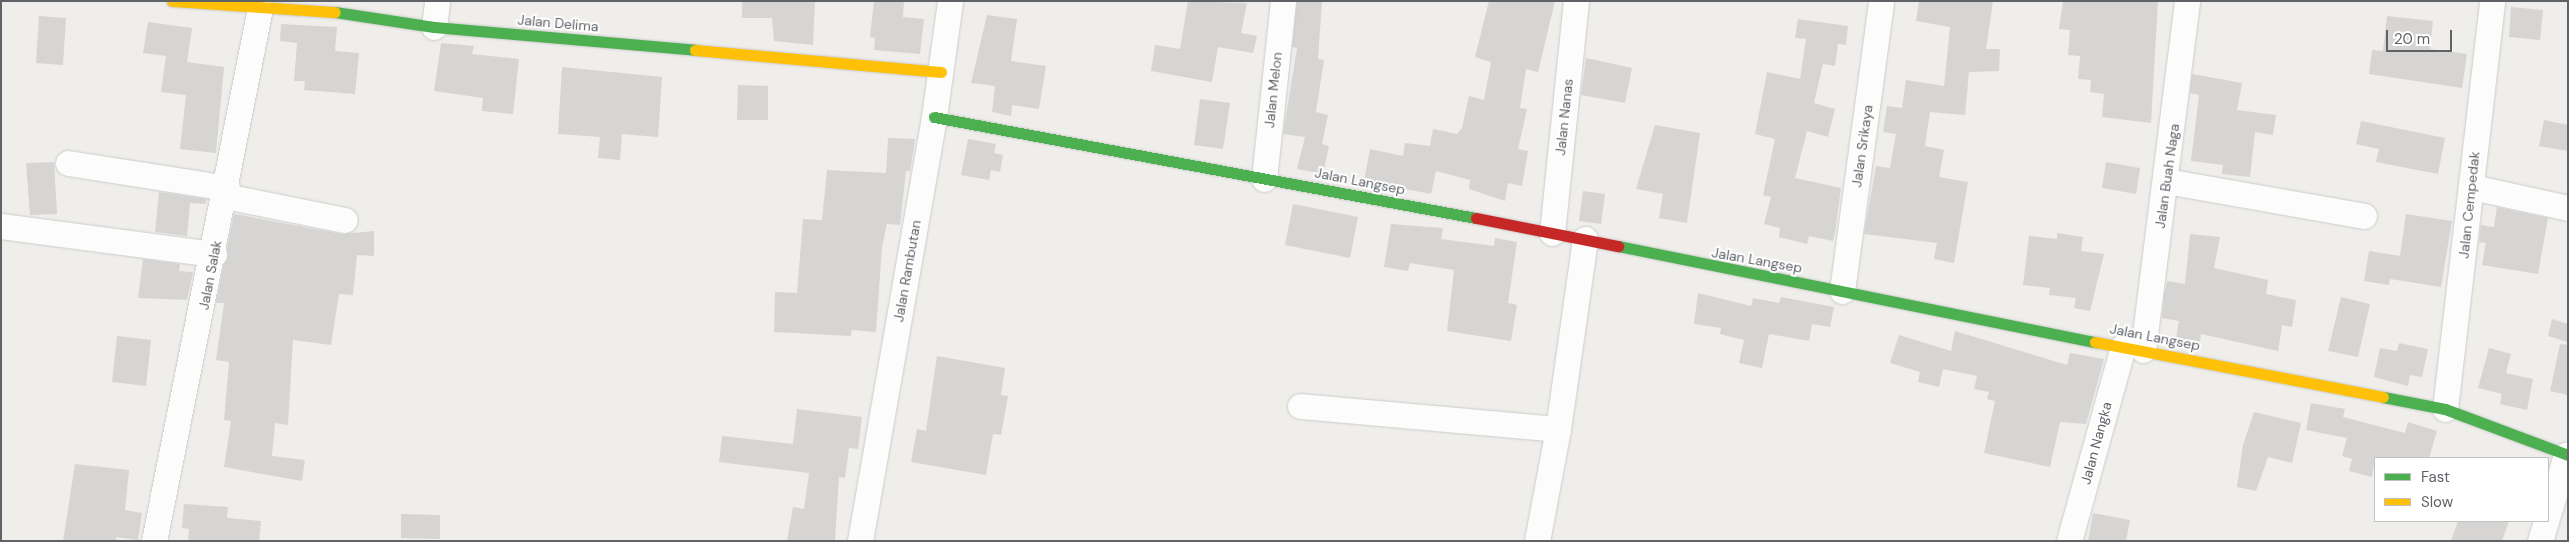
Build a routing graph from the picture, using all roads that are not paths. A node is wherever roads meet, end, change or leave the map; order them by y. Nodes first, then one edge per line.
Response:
1 (172, 1) edge
2 (437, 1) edge
3 (950, 1) edge
4 (1283, 1) edge
5 (1576, 1) edge
6 (1881, 1) edge
7 (2187, 1) edge
8 (2492, 1) edge
9 (260, 8) junction
10 (434, 27) junction
11 (941, 72) junction
12 (934, 117) junction
13 (68, 163) dead end
14 (1264, 179) junction
15 (2166, 181) junction
16 (2472, 187) junction
17 (226, 192) junction
18 (2568, 208) edge
19 (2364, 216) dead end
20 (345, 220) dead end
21 (1, 226) edge
22 (1552, 233) junction
23 (1585, 239) junction
24 (214, 254) junction
25 (1842, 290) junction
26 (2133, 348) junction
27 (1300, 406) dead end
28 (2445, 410) junction
29 (1558, 429) junction
30 (2567, 455) edge
31 (2549, 512) edge
32 (2546, 522) edge
33 (154, 541) edge
34 (860, 541) edge
35 (1537, 541) edge
36 (2069, 541) edge
37 (2540, 541) edge

1 - 9 street, Jalan Delima
2 - 10 street
3 - 11 street, Jalan Rambutan
4 - 14 street, Jalan Melon
5 - 22 street, Jalan Nanas
6 - 25 street, Jalan Srikaya
7 - 15 street, Jalan Buah Naga
8 - 16 street, Jalan Cempedak
9 - 10 street, Jalan Delima
9 - 17 street, Jalan Salak
10 - 11 street, Jalan Delima
11 - 12 street, Jalan Rambutan
12 - 14 street, Jalan Langsep
12 - 34 street, Jalan Rambutan
13 - 17 street
14 - 22 street, Jalan Langsep
15 - 19 street
15 - 26 street, Jalan Buah Naga
16 - 18 street
16 - 28 street, Jalan Cempedak
17 - 20 street
17 - 24 street, Jalan Salak
21 - 24 street
22 - 23 street, Jalan Langsep
23 - 25 street, Jalan Langsep
23 - 29 street
24 - 33 street, Jalan Salak
25 - 26 street, Jalan Langsep
26 - 28 street, Jalan Langsep
26 - 36 street, Jalan Nangka
27 - 29 street
28 - 30 street, Jalan Langsep
29 - 35 street
30 - 31 street
32 - 37 street

